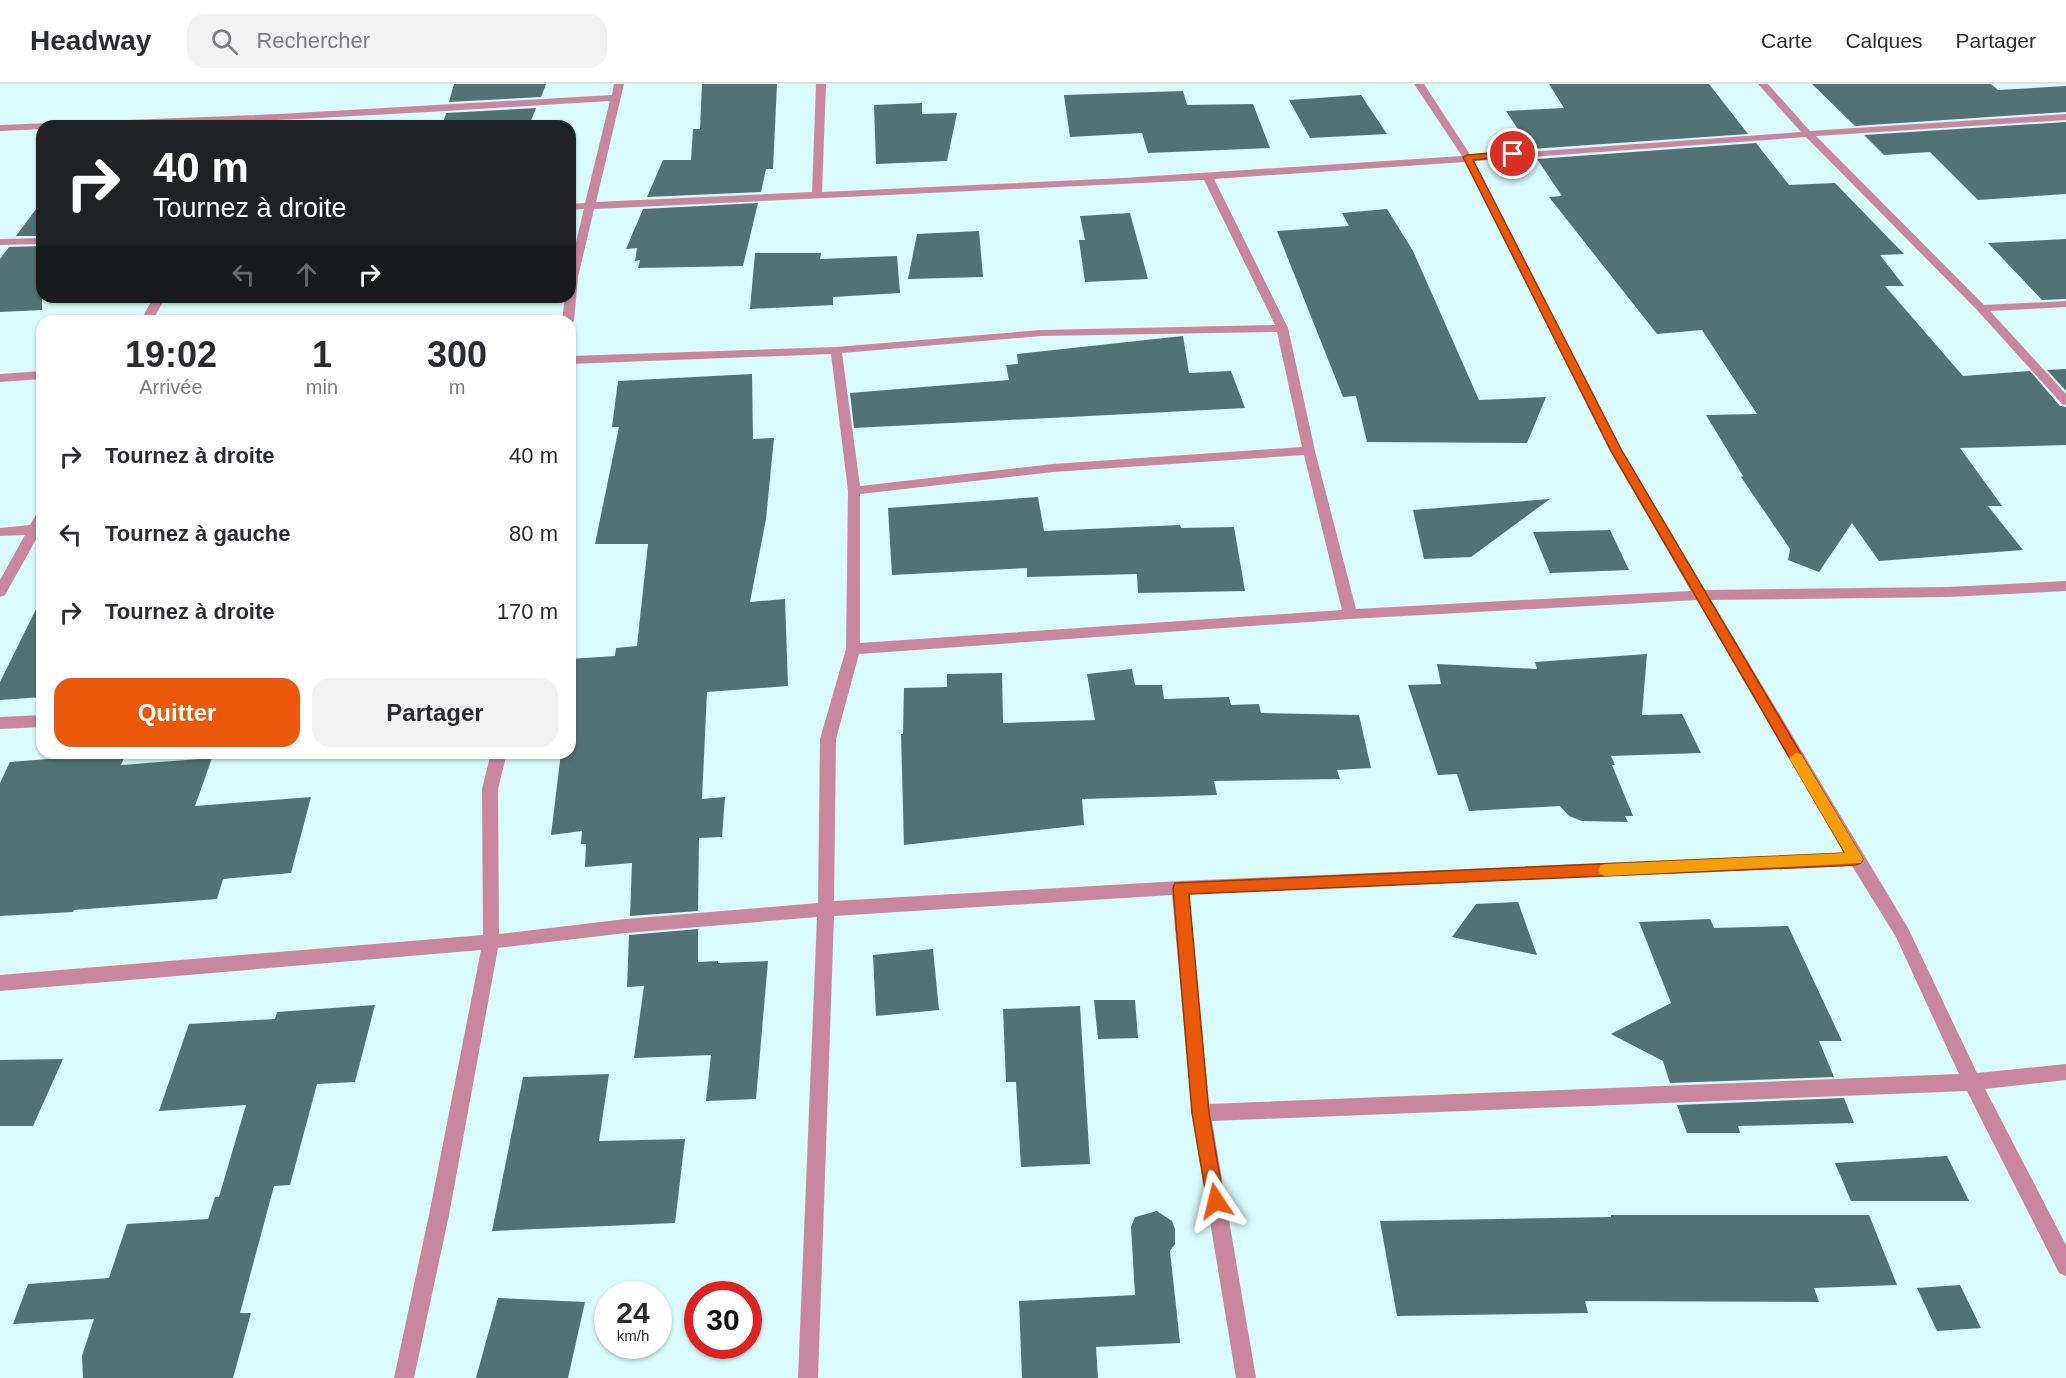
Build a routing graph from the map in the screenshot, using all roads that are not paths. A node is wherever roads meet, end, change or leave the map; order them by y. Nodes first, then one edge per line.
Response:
1 (619, 84) edge
2 (821, 84) edge
3 (1419, 84) edge
4 (1763, 84) edge
5 (615, 98) junction
6 (2066, 117) edge
7 (201, 120) edge
8 (36, 126) edge
9 (0, 128) edge
10 (1807, 133) junction
11 (1467, 157) junction
12 (1207, 176) junction
13 (817, 196) junction
14 (589, 206) junction
15 (576, 207) edge
16 (36, 241) edge
17 (0, 242) edge
18 (576, 264) edge
19 (2066, 304) edge
20 (1982, 308) junction
21 (1282, 328) junction
22 (836, 350) junction
23 (576, 360) edge
24 (36, 375) edge
25 (0, 378) edge
26 (2066, 401) edge
27 (1309, 451) junction
28 (854, 491) junction
29 (36, 525) edge
30 (36, 531) edge
31 (0, 532) edge
32 (2066, 586) edge
33 (0, 591) edge
34 (1700, 594) junction
35 (1350, 614) junction
36 (853, 649) junction
37 (36, 721) edge
38 (0, 723) edge
39 (498, 759) edge
40 (1856, 859) junction
41 (1180, 888) junction
42 (826, 909) junction
43 (491, 942) junction
44 (0, 982) edge
45 (2066, 1072) edge
46 (1972, 1082) junction
47 (1201, 1113) junction
48 (2066, 1266) edge
49 (404, 1378) edge
50 (808, 1378) edge
51 (1246, 1378) edge

1 - 5 street
2 - 13 street
3 - 11 street
4 - 10 street
5 - 7 street
5 - 14 street
6 - 10 street
8 - 9 street
10 - 11 street
10 - 20 street
11 - 12 street
11 - 34 street
12 - 13 street
12 - 21 street
13 - 14 street
14 - 15 street
14 - 18 street
16 - 17 street
19 - 20 street
20 - 26 street
21 - 22 street
21 - 27 street
22 - 23 street
22 - 28 street
24 - 25 street
27 - 28 street
27 - 35 street
28 - 36 street
29 - 31 street
30 - 33 street
32 - 34 street
34 - 35 street
34 - 40 street
35 - 36 street
36 - 42 street
37 - 38 street
39 - 43 street
40 - 41 street
40 - 46 street
41 - 42 street
41 - 47 street
42 - 43 street
42 - 50 street
43 - 44 street
43 - 49 street
45 - 46 street
46 - 47 street
46 - 48 street
47 - 51 street

